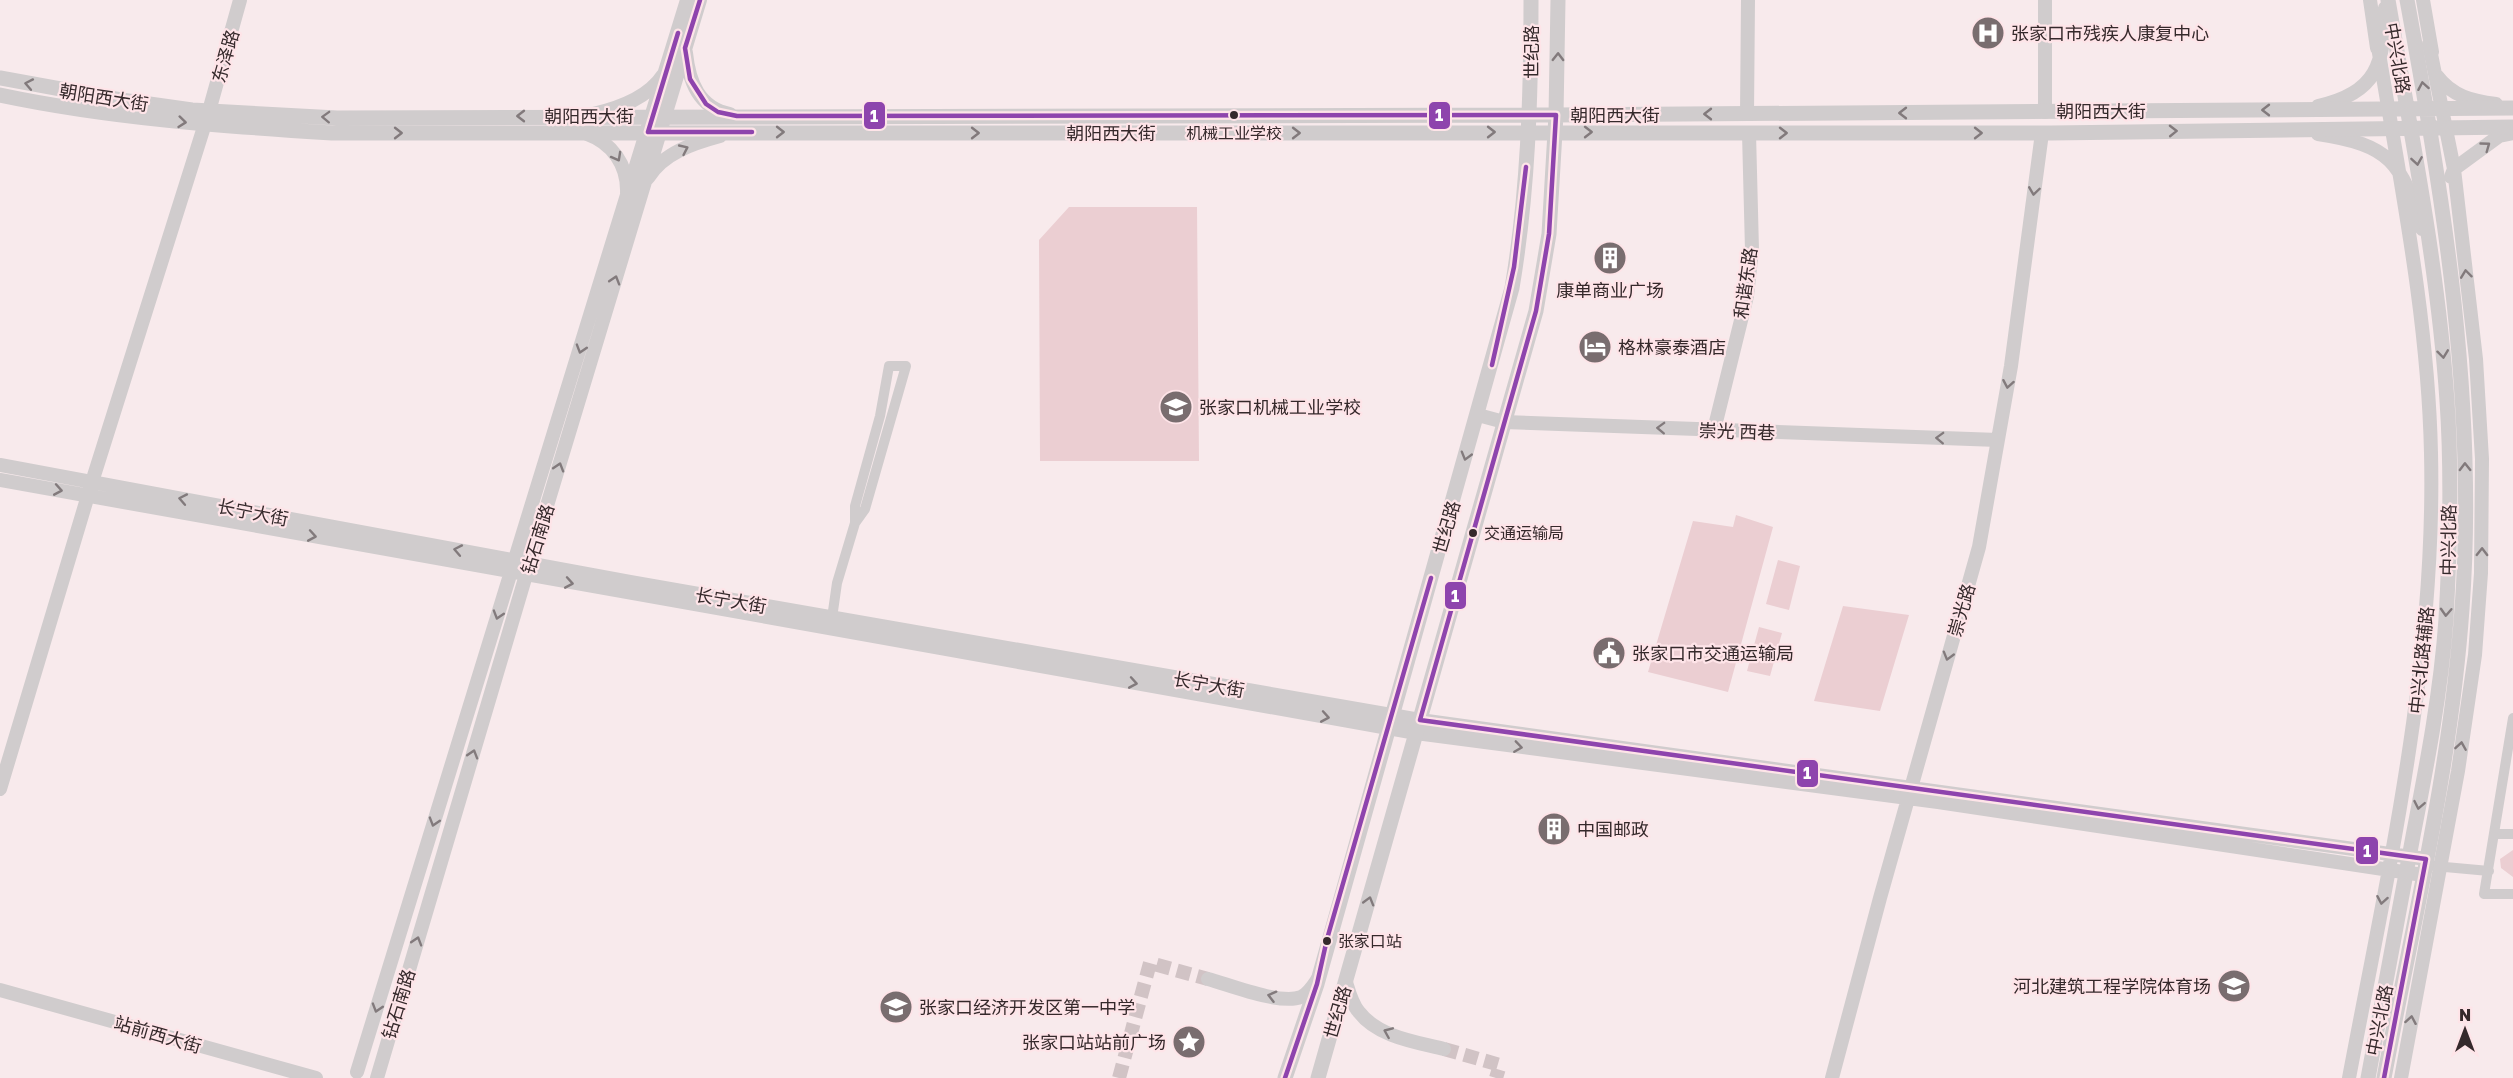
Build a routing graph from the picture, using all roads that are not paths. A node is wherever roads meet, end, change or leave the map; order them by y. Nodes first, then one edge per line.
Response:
1 (240, 0) edge
2 (687, 0) edge
3 (700, 0) edge
4 (1530, 0) edge
5 (1558, 0) edge
6 (1748, 0) edge
7 (2045, 0) edge
8 (2370, 0) edge
9 (2387, 0) edge
10 (2408, 0) edge
11 (2422, 0) edge
12 (2377, 41) junction
13 (2429, 44) junction
14 (685, 48) junction
15 (2380, 62) junction
16 (668, 68) junction
17 (2435, 74) junction
18 (2371, 76) junction
19 (0, 78) edge
20 (2454, 93) junction
21 (0, 95) edge
22 (2513, 107) edge
23 (2435, 109) junction
24 (2295, 110) junction
25 (2388, 110) junction
26 (2408, 110) junction
27 (2045, 112) junction
28 (1747, 114) junction
29 (1531, 115) junction
30 (1556, 115) junction
31 (585, 116) junction
32 (659, 116) junction
33 (737, 116) junction
34 (207, 118) junction
35 (2513, 127) edge
36 (2391, 128) junction
37 (2411, 128) junction
38 (2438, 128) junction
39 (2293, 130) junction
40 (653, 132) junction
41 (738, 132) junction
42 (1529, 132) junction
43 (1555, 132) junction
44 (582, 133) junction
45 (1749, 133) junction
46 (2042, 133) junction
47 (2513, 133) edge
48 (2398, 167) junction
49 (2454, 169) junction
50 (642, 187) junction
51 (627, 199) junction
52 (2447, 250) junction
53 (2429, 251) junction
54 (1478, 415) junction
55 (1504, 422) junction
56 (1714, 430) junction
57 (1998, 440) junction
58 (0, 465) edge
59 (0, 480) edge
60 (92, 482) junction
61 (88, 496) junction
62 (855, 523) junction
63 (514, 566) junction
64 (528, 569) junction
65 (832, 618) junction
66 (2513, 718) edge
67 (1390, 722) junction
68 (1418, 726) junction
69 (0, 789) edge
70 (1910, 793) junction
71 (2495, 834) junction
72 (2513, 834) edge
73 (2392, 854) junction
74 (2410, 856) junction
75 (2424, 866) junction
76 (2441, 867) junction
77 (2388, 869) junction
78 (2488, 871) junction
79 (2407, 872) junction
80 (2513, 894) edge
81 (1321, 968) junction
82 (1348, 975) junction
83 (1208, 979) tunnel mouth
84 (0, 990) edge
85 (1444, 1049) tunnel mouth
86 (356, 1075) edge
87 (316, 1078) edge
88 (377, 1078) edge
89 (1285, 1078) edge
90 (1318, 1078) edge
91 (1832, 1078) edge
92 (2349, 1078) edge
93 (2368, 1078) edge
94 (2384, 1078) edge
95 (2401, 1078) edge

1 - 34 main road, 东泽路
2 - 16 main road, 钻石南路
3 - 14 main road, 钻石南路
4 - 29 main road, 世纪路
30 -> 5 main road, 世纪路
6 - 28 main road
7 - 27 main road
8 - 12 main road
9 - 15 main road
9 - 26 main road, 中兴北路
10 - 17 main road
23 -> 10 main road, 中兴北路
11 - 13 main road
12 - 15 main road
12 - 18 main road
13 - 17 main road
13 - 20 main road
14 - 32 main road, 钻石南路
14 - 33 main road
15 - 18 main road
15 - 25 main road
16 - 31 main road
16 - 32 main road, 钻石南路
17 - 20 main road
17 - 23 main road
18 - 24 main road
34 -> 19 main road, 朝阳西大街
20 - 22 main road
21 -> 34 main road, 朝阳西大街
22 - 23 main road, 朝阳西大街
23 - 26 main road, 朝阳西大街
23 - 38 main road, 中兴北路
24 - 25 main road, 朝阳西大街
24 -> 27 main road, 朝阳西大街
25 - 26 main road, 朝阳西大街
25 - 36 main road
26 - 37 main road, 中兴北路
27 -> 28 main road, 朝阳西大街
28 -> 30 main road, 朝阳西大街
29 - 30 main road, 朝阳西大街
29 - 33 main road, 朝阳西大街
29 - 42 main road, 世纪路
30 - 43 main road, 世纪路
31 - 32 main road, 朝阳西大街
31 -> 34 main road, 朝阳西大街
32 - 33 main road, 朝阳西大街
32 - 40 main road, 钻石南路
34 -> 44 main road, 朝阳西大街
34 - 60 main road, 东泽路
35 - 38 main road, 朝阳西大街
36 - 37 main road, 朝阳西大街
36 - 39 main road, 朝阳西大街
36 - 48 main road
37 - 38 main road, 朝阳西大街
37 -> 53 main road, 中兴北路
38 - 49 main road
38 - 52 main road, 中兴北路
46 -> 39 main road, 朝阳西大街
39 - 48 main road
40 - 41 main road, 朝阳西大街
40 - 44 main road, 朝阳西大街
40 - 50 main road, 钻石南路
40 - 51 main road, 钻石南路
41 -> 42 main road, 朝阳西大街
50 -> 41 main road
42 - 43 main road, 朝阳西大街
42 - 54 main road, 世纪路
43 -> 45 main road, 朝阳西大街
43 - 55 main road, 世纪路
44 -> 51 main road
45 -> 46 main road, 朝阳西大街
45 - 56 main road, 和谐东路
46 -> 57 main road, 崇光路
49 -> 47 main road
48 - 53 main road
48 - 73 main road, 中兴北路辅路
49 - 52 main road
76 -> 49 main road
64 -> 50 main road, 钻石南路
51 -> 63 main road, 钻石南路
75 -> 52 main road, 中兴北路
53 -> 74 main road, 中兴北路
54 - 55 main road, 崇光 西巷
54 -> 67 main road, 世纪路
56 -> 55 main road, 崇光 西巷
55 - 68 main road, 世纪路
57 -> 56 main road, 崇光 西巷
57 -> 70 main road, 崇光路
58 - 60 main road, 长宁大街
59 -> 61 main road, 长宁大街
60 - 61 main road, 东泽路
63 -> 60 main road, 长宁大街
61 -> 63 main road, 长宁大街
61 - 69 main road, 东泽路
62 - 62 street
62 - 65 street
63 - 64 main road, 长宁大街
63 -> 86 main road, 钻石南路
64 - 65 main road, 长宁大街
64 -> 67 main road, 长宁大街
88 -> 64 main road, 钻石南路
65 - 67 main road, 长宁大街
66 - 71 street
67 - 68 main road, 长宁大街
67 - 81 main road, 世纪路
68 - 70 main road, 长宁大街
82 -> 68 main road, 世纪路
70 - 73 main road, 长宁大街
70 - 77 main road, 长宁大街
70 - 91 main road, 崇光路
71 - 72 street
71 - 78 street
73 - 74 main road, 长宁大街
73 - 77 main road, 中兴北路辅路
74 - 75 main road, 长宁大街
74 - 79 main road, 中兴北路
75 - 76 street
75 - 79 main road, 长宁大街
75 - 94 main road, 中兴北路
76 - 78 street
95 -> 76 main road
77 - 79 main road, 长宁大街
77 -> 92 main road, 中兴北路辅路
78 - 80 street
79 - 93 main road, 中兴北路
81 - 82 main road
81 -> 83 main road
81 - 89 main road, 世纪路
85 -> 82 main road
82 - 90 main road, 世纪路
84 - 87 main road, 站前西大街
86 - 88 main road

